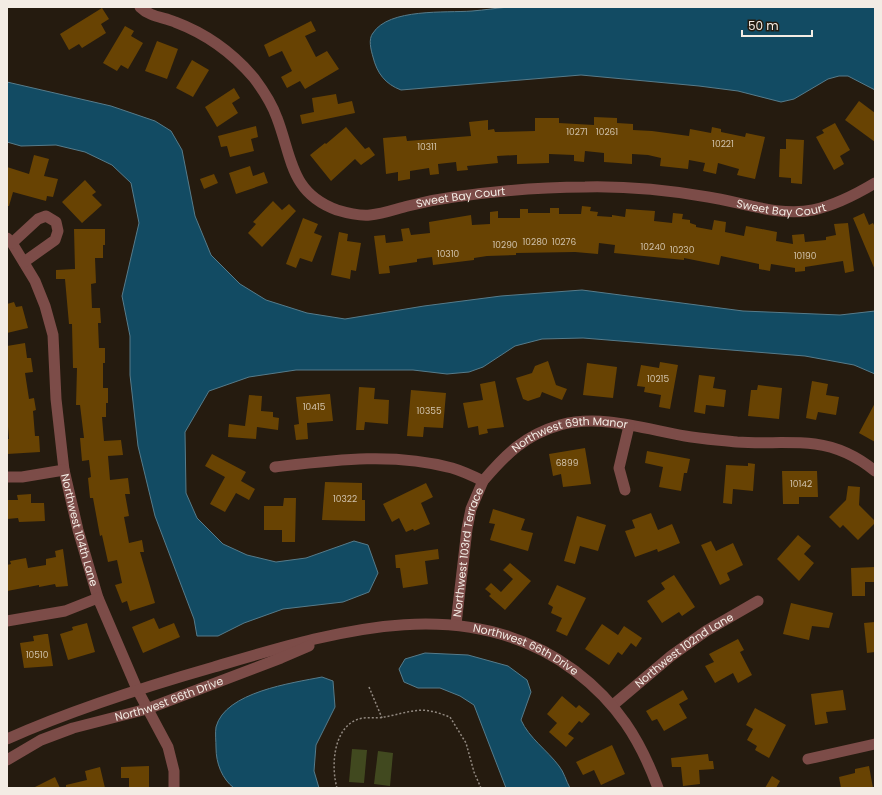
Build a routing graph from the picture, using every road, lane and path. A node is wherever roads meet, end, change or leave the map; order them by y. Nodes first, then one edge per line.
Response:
1 (140, 7) edge
2 (875, 183) edge
3 (9, 241) edge
4 (24, 262) junction
5 (629, 426) junction
6 (275, 467) dead end
7 (64, 470) junction
8 (875, 471) edge
9 (7, 476) edge
10 (483, 481) junction
11 (625, 490) dead end
12 (98, 598) junction
13 (758, 601) dead end
14 (7, 621) edge
15 (456, 624) junction
16 (331, 636) junction
17 (369, 687) dead end
18 (137, 689) junction
19 (613, 705) junction
20 (147, 709) junction
21 (382, 718) junction
22 (7, 739) edge
23 (875, 744) edge
24 (808, 759) dead end
25 (7, 760) edge
26 (174, 788) edge
27 (337, 788) edge
28 (481, 788) edge
29 (658, 788) edge

1 - 2 street, Sweet Bay Court
3 - 4 street, Northwest 104th Lane
3 - 4 street, Northwest 104th Lane
4 - 7 street, Northwest 104th Lane
5 - 8 street, Northwest 69th Manor
5 - 10 street, Northwest 69th Manor
5 - 11 street
6 - 10 street
7 - 9 street
7 - 12 street, Northwest 104th Lane
10 - 15 street, Northwest 103rd Terrace
12 - 14 street
12 - 18 street, Northwest 104th Lane
13 - 19 street, Northwest 102nd Lane
15 - 16 street, Northwest 66th Drive
15 - 19 street, Northwest 66th Drive
16 - 18 street, Northwest 66th Drive
16 - 20 street, Northwest 66th Drive
17 - 21 path
18 - 20 street, Northwest 104th Lane
18 - 22 street, Northwest 66th Drive
19 - 29 street, Northwest 66th Drive
20 - 25 street, Northwest 66th Drive
20 - 26 street, Northwest 104th Lane
21 - 27 path
21 - 28 path
23 - 24 street

